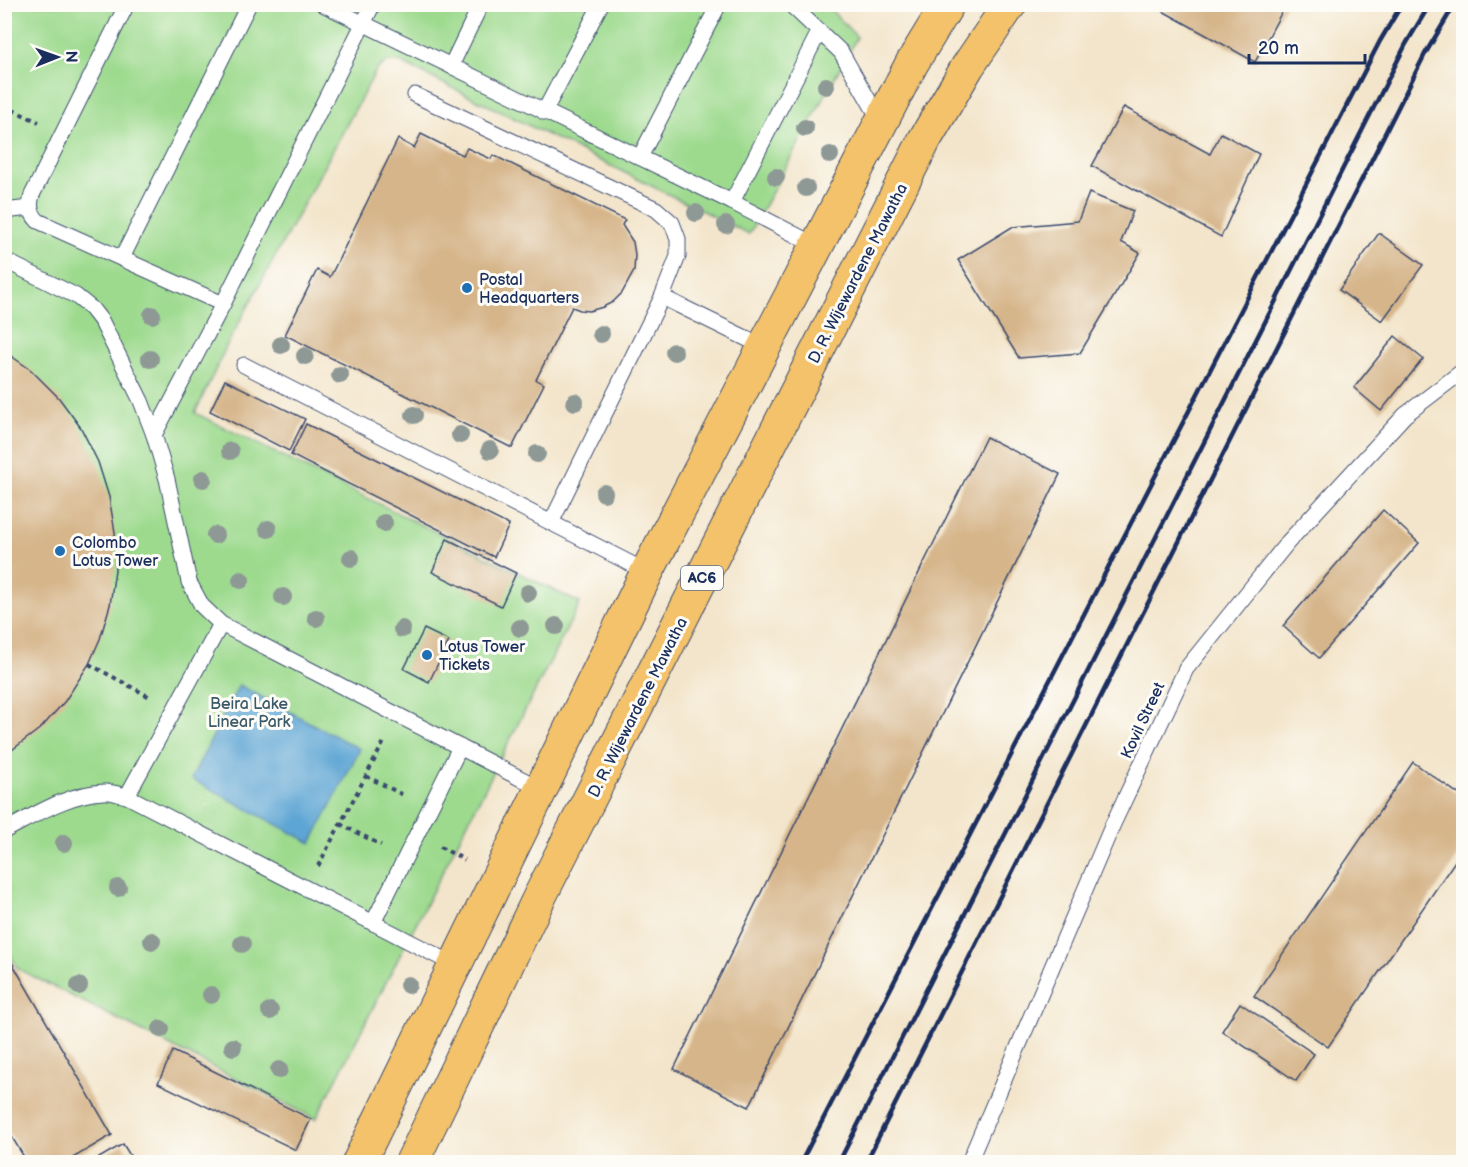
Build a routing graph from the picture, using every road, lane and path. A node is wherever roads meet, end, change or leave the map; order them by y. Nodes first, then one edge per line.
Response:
1 (10, 4) edge
2 (127, 4) edge
3 (249, 4) edge
4 (323, 4) edge
5 (373, 4) edge
6 (481, 4) edge
7 (601, 4) edge
8 (719, 4) edge
9 (790, 4) edge
10 (948, 4) edge
11 (1010, 4) edge
12 (4, 11) edge
13 (363, 24) junction
14 (819, 32) junction
15 (451, 66) junction
16 (415, 96) dead end
17 (4, 106) edge
18 (544, 112) junction
19 (35, 120) dead end
20 (881, 122) junction
21 (640, 157) junction
22 (732, 202) junction
23 (30, 208) junction
24 (4, 212) edge
25 (817, 246) junction
26 (122, 258) junction
27 (4, 260) edge
28 (662, 297) junction
29 (9, 301) dead end
30 (223, 304) junction
31 (4, 308) edge
32 (764, 347) junction
33 (244, 365) dead end
34 (1464, 370) edge
35 (154, 435) junction
36 (551, 523) junction
37 (647, 572) junction
38 (221, 624) junction
39 (89, 664) dead end
40 (137, 690) dead end
41 (398, 715) junction
42 (460, 747) junction
43 (366, 776) junction
44 (541, 789) junction
45 (127, 796) junction
46 (430, 809) junction
47 (340, 824) junction
48 (4, 831) edge
49 (417, 834) junction
50 (406, 857) junction
51 (497, 878) junction
52 (306, 890) junction
53 (373, 923) junction
54 (455, 965) junction
55 (361, 1162) edge
56 (412, 1162) edge
57 (969, 1162) edge

1 - 12 path
2 - 23 lane
3 - 26 lane
4 - 13 lane
5 - 13 lane
6 - 15 lane
7 - 18 lane
8 - 21 lane
9 - 14 lane
10 - 20 main road
11 - 56 main road, D. R. Wijewardene Mawatha / AC6
13 - 15 lane
13 - 30 lane
14 - 20 lane
14 - 22 lane
15 - 18 lane
16 - 28 lane
17 - 19 path
18 - 21 lane
20 - 25 main road
21 - 22 lane
22 - 25 lane
23 - 24 lane
23 - 26 lane
25 - 32 main road
26 - 30 lane
27 - 35 lane
28 - 32 lane
28 - 36 lane
29 - 31 path
30 - 35 lane
32 - 37 main road
33 - 36 lane
34 - 57 lane, Kovil Street
35 - 38 lane
36 - 37 lane
37 - 44 main road
38 - 41 lane
38 - 45 lane
39 - 40 path
41 - 42 lane
41 - 43 path
42 - 44 lane
42 - 46 lane
43 - 46 path
43 - 47 path
44 - 51 main road
45 - 48 lane
45 - 52 lane
46 - 49 lane
47 - 50 path
47 - 52 path
49 - 50 lane
49 - 51 path
50 - 53 lane
51 - 54 main road
52 - 53 lane
53 - 54 lane
54 - 55 main road

